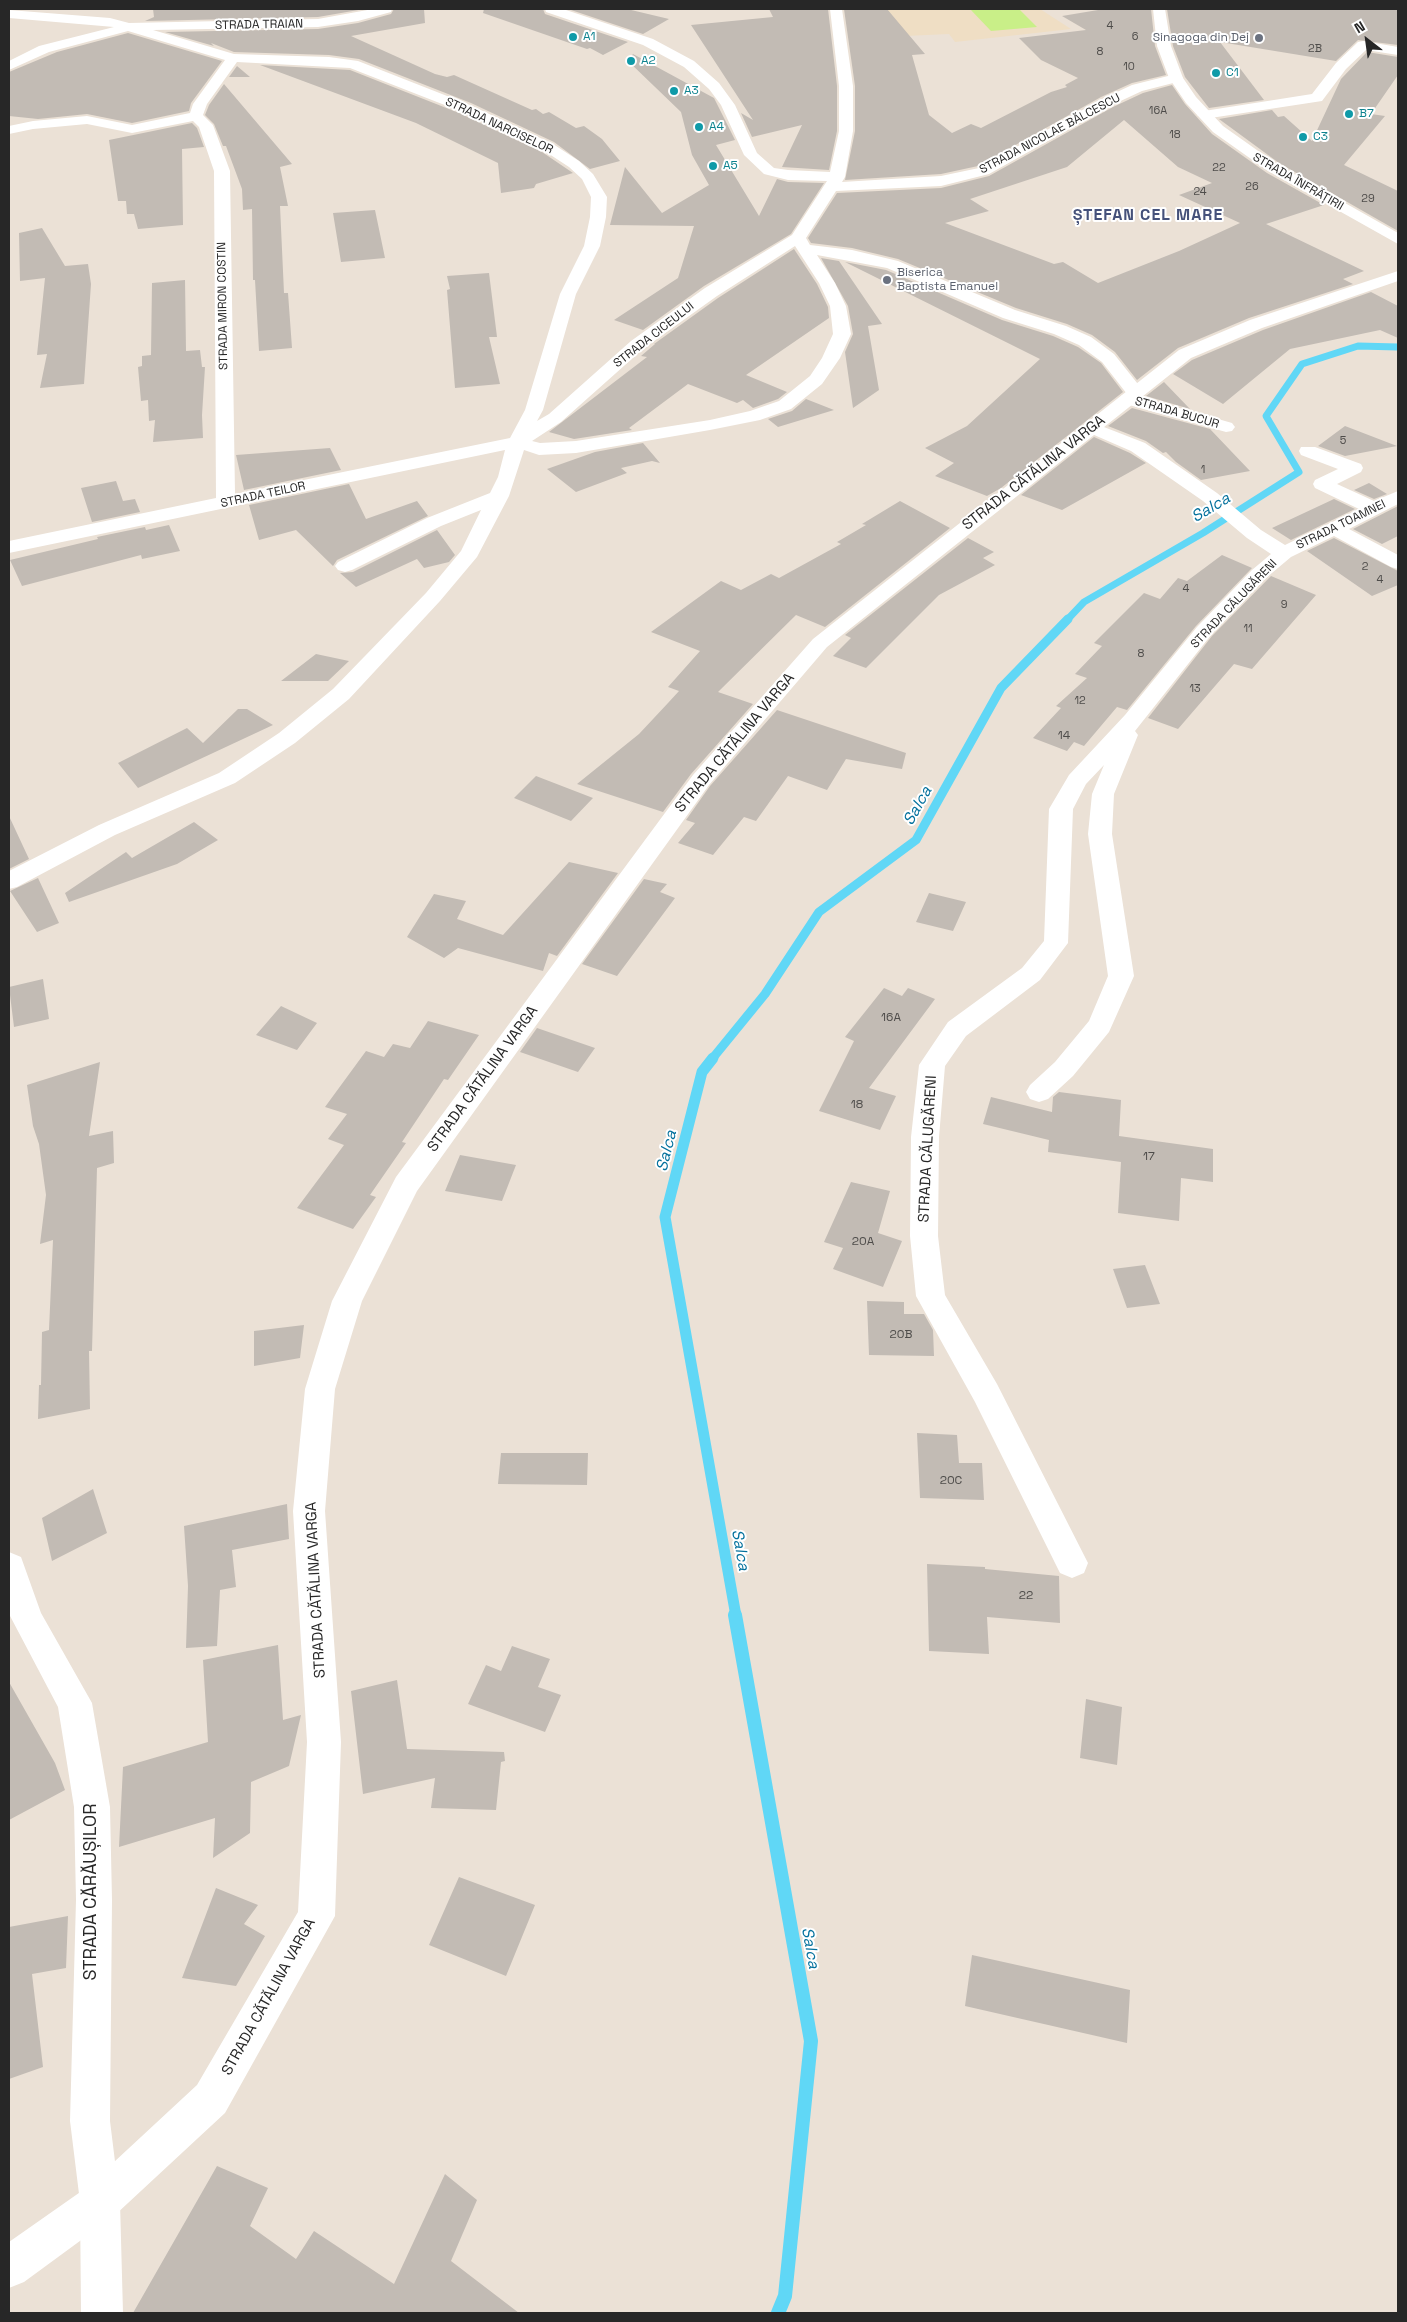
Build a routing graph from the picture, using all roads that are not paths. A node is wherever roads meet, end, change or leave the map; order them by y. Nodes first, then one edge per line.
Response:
1 (97, 9) edge
2 (386, 9) edge
3 (551, 9) edge
4 (836, 9) edge
5 (1159, 9) edge
6 (234, 11) dead end
7 (9, 14) edge
8 (144, 20) junction
9 (130, 27) junction
10 (44, 49) junction
11 (9, 50) edge
12 (1398, 51) edge
13 (234, 58) junction
14 (9, 66) edge
15 (1176, 78) junction
16 (1204, 115) junction
17 (196, 116) junction
18 (9, 130) edge
19 (834, 182) junction
20 (1398, 239) edge
21 (801, 244) junction
22 (1398, 276) edge
23 (1132, 396) junction
24 (1091, 427) junction
25 (1226, 427) dead end
26 (517, 442) junction
27 (1308, 451) dead end
28 (499, 496) junction
29 (1398, 497) edge
30 (226, 503) junction
31 (1375, 509) junction
32 (1335, 529) junction
33 (9, 547) edge
34 (1284, 554) junction
35 (1398, 563) edge
36 (345, 566) dead end
37 (1133, 720) junction
38 (9, 881) edge
39 (1039, 1092) dead end
40 (1072, 1564) dead end
41 (9, 1567) edge
42 (100, 2202) junction
43 (9, 2267) edge
44 (102, 2313) edge

1 - 8 street
2 - 9 street, STRADA TRAIAN
3 - 19 street, STRADA NICOLAE BĂLCESCU
4 - 19 street
5 - 15 street, STRADA ÎNFRĂȚIRII
6 - 8 street
7 - 9 street
8 - 9 street
9 - 10 street
9 - 13 street, STRADA NARCISELOR
10 - 11 street
10 - 14 street
12 - 16 street
13 - 17 street
13 - 26 street, STRADA NARCISELOR
15 - 16 street, STRADA ÎNFRĂȚIRII
15 - 19 street, STRADA NICOLAE BĂLCESCU
16 - 20 street, STRADA ÎNFRĂȚIRII
17 - 18 street
17 - 30 street, STRADA MIRON COSTIN
19 - 21 street
21 - 23 street
21 - 26 street, STRADA CICEULUI
21 - 26 street
22 - 23 street, STRADA CĂTĂLINA VARGA
23 - 24 street, STRADA CĂTĂLINA VARGA
23 - 25 street, STRADA BUCUR
24 - 34 street, STRADA CĂLUGĂRENI
24 - 42 street, STRADA CĂTĂLINA VARGA
26 - 28 street, STRADA NARCISELOR
26 - 30 street, STRADA TEILOR
27 - 31 street
28 - 36 street
28 - 38 street, STRADA NARCISELOR
29 - 31 street, STRADA TOAMNEI
30 - 33 street, STRADA TEILOR
31 - 32 street, STRADA TOAMNEI
32 - 34 street, STRADA TOAMNEI
32 - 35 street
34 - 37 street, STRADA CĂLUGĂRENI
37 - 39 street, STRADA CĂLUGĂRENI
37 - 40 street, STRADA CĂLUGĂRENI
41 - 42 street, STRADA CĂRĂUȘILOR
42 - 43 street, STRADA CĂTĂLINA VARGA
42 - 44 street, STRADA CĂRĂUȘILOR

